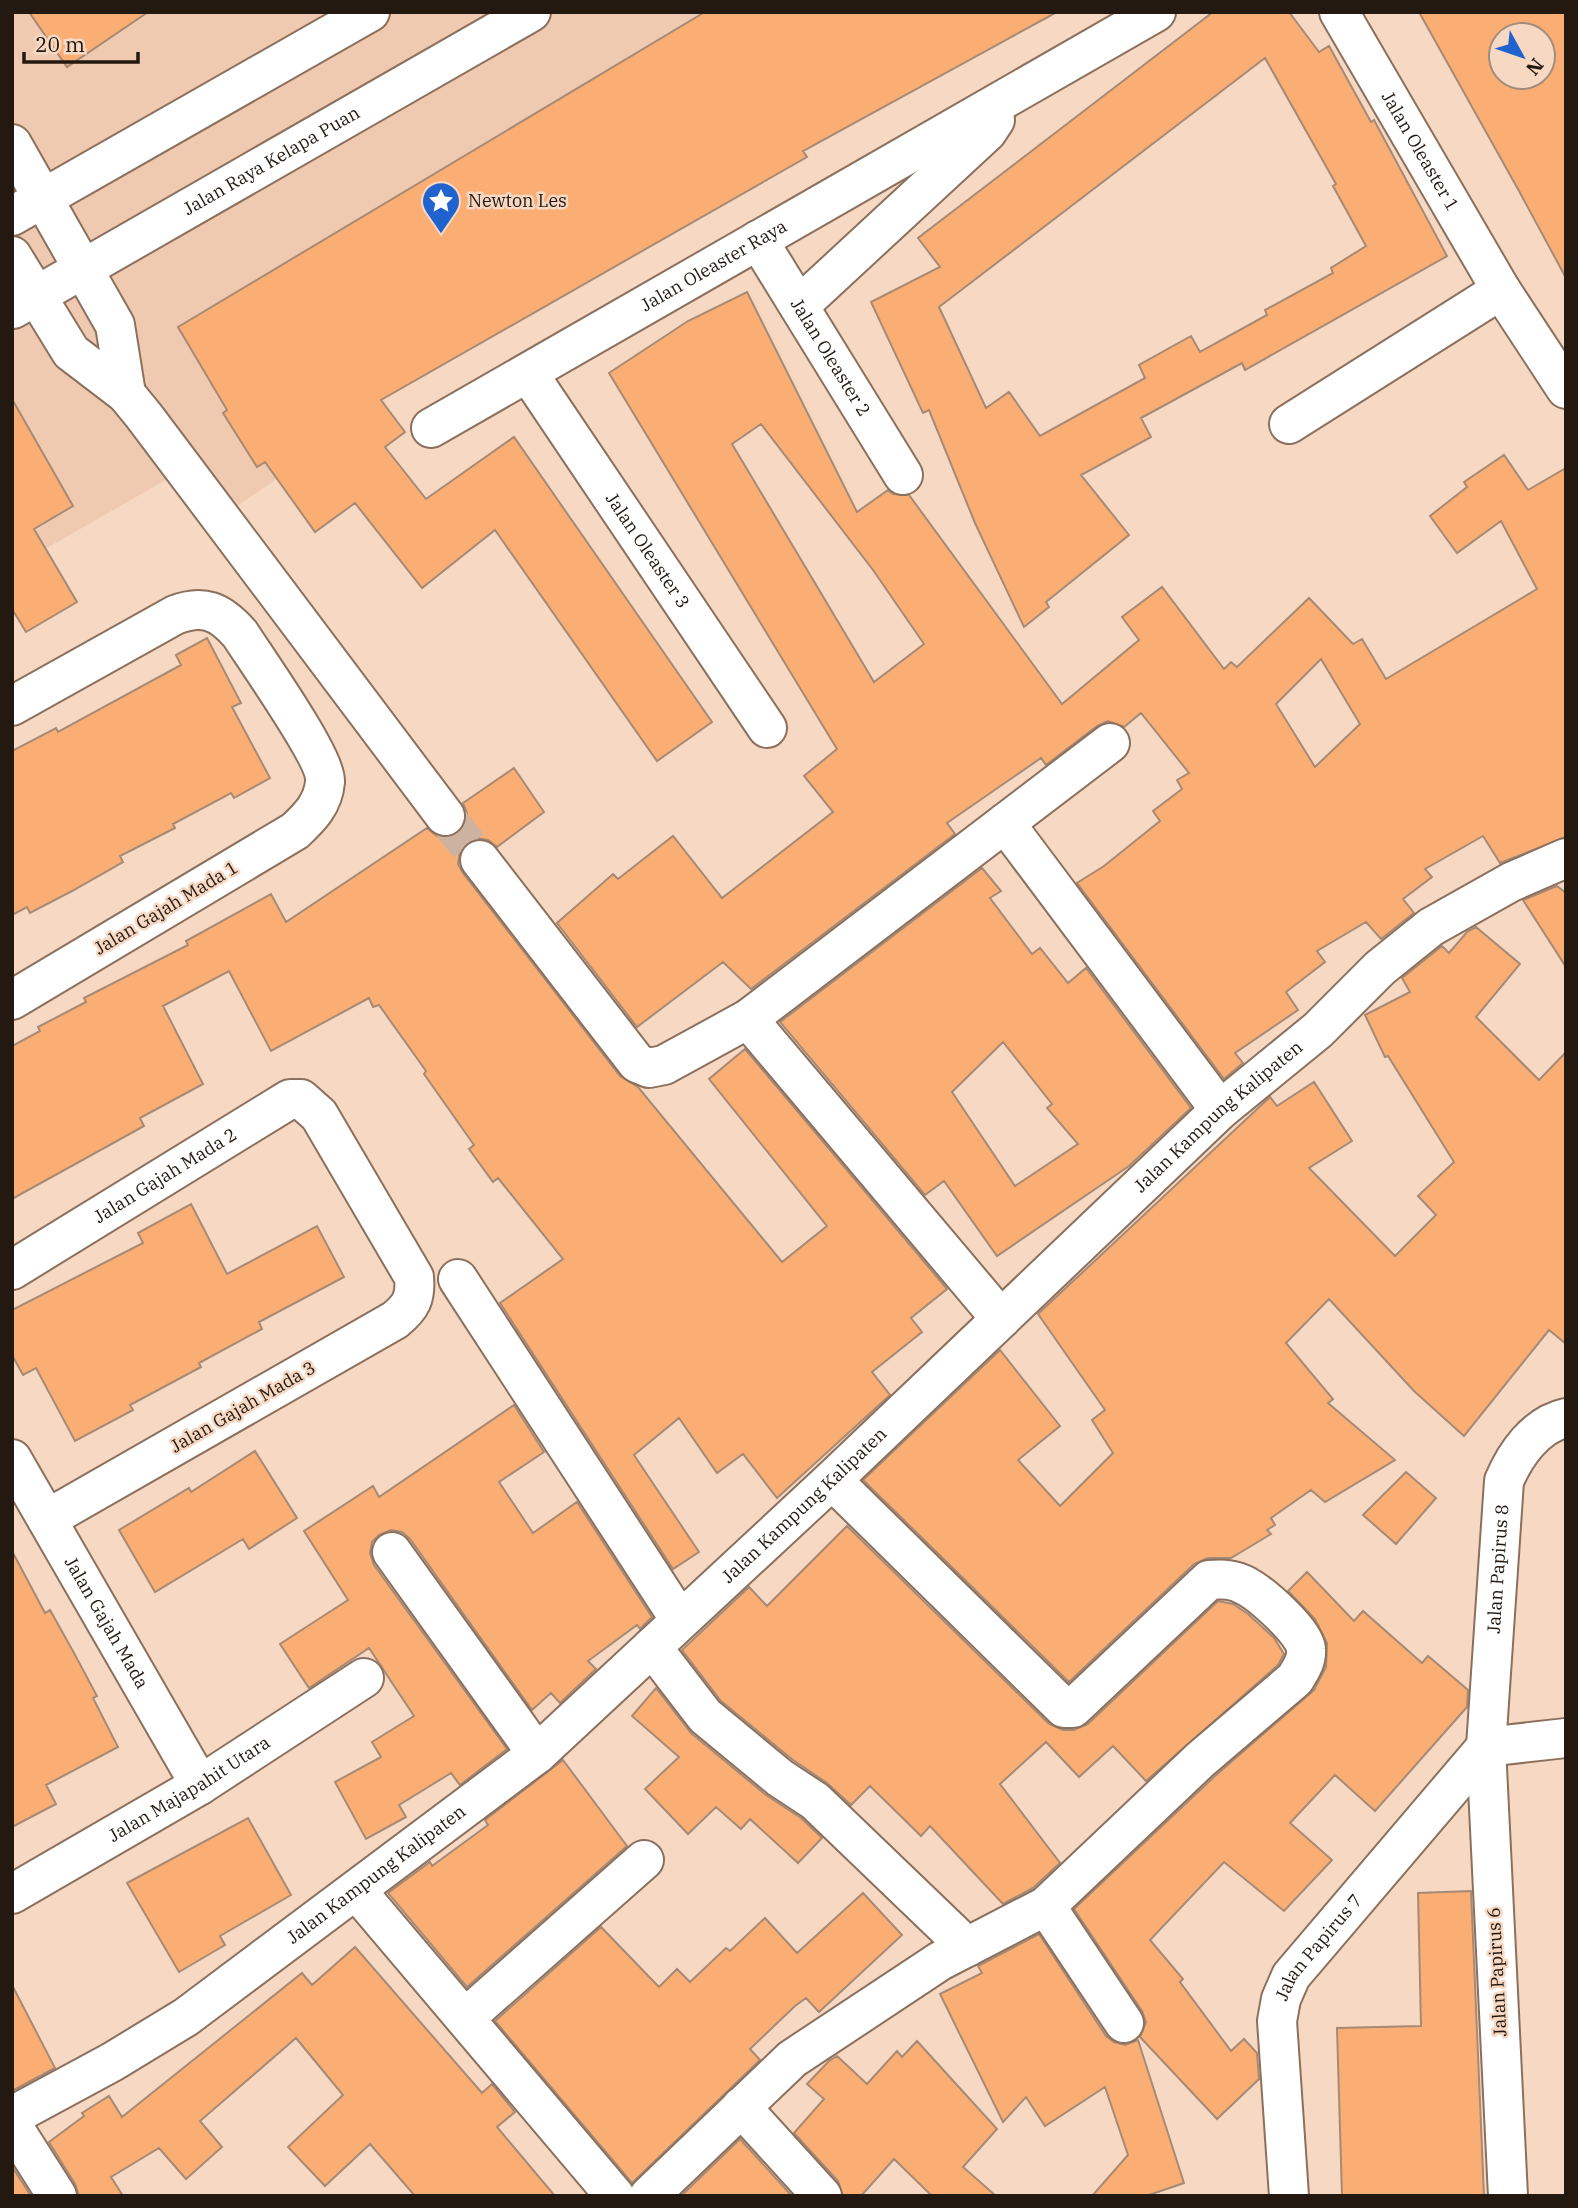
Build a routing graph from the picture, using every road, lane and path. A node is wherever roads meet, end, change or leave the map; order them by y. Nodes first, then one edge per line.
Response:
1 (370, 12) edge
2 (531, 12) edge
3 (1156, 12) edge
4 (1339, 12) edge
5 (998, 104) junction
6 (12, 144) edge
7 (28, 207) edge
8 (758, 240) junction
9 (12, 256) edge
10 (84, 268) junction
11 (1502, 290) junction
12 (23, 303) edge
13 (799, 306) junction
14 (528, 373) junction
15 (1566, 389) edge
16 (126, 394) junction
17 (1289, 424) dead end
18 (431, 428) dead end
19 (903, 475) dead end
20 (12, 706) edge
21 (767, 728) dead end
22 (1110, 743) dead end
23 (444, 816) tunnel mouth
24 (1005, 823) junction
25 (1566, 858) edge
26 (480, 860) tunnel mouth
27 (12, 1000) edge
28 (748, 1019) junction
29 (1220, 1110) junction
30 (12, 1270) edge
31 (414, 1278) joint
32 (458, 1279) dead end
33 (1001, 1319) junction
34 (1566, 1418) edge
35 (12, 1459) edge
36 (832, 1480) junction
37 (47, 1520) junction
38 (393, 1552) dead end
39 (680, 1620) junction
40 (652, 1647) junction
41 (365, 1678) dead end
42 (1566, 1738) edge
43 (1486, 1747) junction
44 (537, 1754) junction
45 (200, 1785) junction
46 (644, 1860) dead end
47 (356, 1890) junction
48 (12, 1894) edge
49 (1046, 1906) junction
50 (967, 1947) junction
51 (465, 2018) junction
52 (1124, 2023) dead end
53 (741, 2107) junction
54 (12, 2116) edge
55 (12, 2125) edge
56 (57, 2196) edge
57 (615, 2196) edge
58 (649, 2196) edge
59 (822, 2196) edge
60 (1289, 2196) edge
61 (1508, 2196) edge

1 - 7 street
2 - 10 street, Jalan Raya Kelapa Puan
3 - 5 street, Jalan Oleaster Raya
4 - 11 street, Jalan Oleaster 1
5 - 8 street, Jalan Oleaster Raya
5 - 13 street
6 - 7 street
7 - 10 street
8 - 13 street, Jalan Oleaster 2
8 - 14 street, Jalan Oleaster Raya
9 - 12 street
10 - 12 street, Jalan Raya Kelapa Puan
10 - 16 street
11 - 15 street, Jalan Oleaster 1
11 - 17 street
12 - 16 street
13 - 19 street, Jalan Oleaster 2
14 - 18 street, Jalan Oleaster Raya
14 - 21 street, Jalan Oleaster 3
16 - 23 street
20 - 27 street, Jalan Gajah Mada 1
22 - 24 street
24 - 28 street
24 - 29 street
25 - 29 street, Jalan Kampung Kalipaten
26 - 28 street
28 - 33 street
29 - 33 street, Jalan Kampung Kalipaten
30 - 31 street, Jalan Gajah Mada 2
31 - 37 street, Jalan Gajah Mada 3
32 - 39 street
33 - 36 street, Jalan Kampung Kalipaten
34 - 43 street, Jalan Papirus 8
35 - 37 street, Jalan Gajah Mada
36 - 39 street, Jalan Kampung Kalipaten
36 - 49 street
37 - 45 street, Jalan Gajah Mada
38 - 44 street
39 - 40 street, Jalan Kampung Kalipaten
40 - 44 street, Jalan Kampung Kalipaten
40 - 50 street
41 - 45 street, Jalan Majapahit Utara
42 - 43 street
43 - 60 street, Jalan Papirus 7
43 - 61 street, Jalan Papirus 6
44 - 47 street, Jalan Kampung Kalipaten
45 - 48 street, Jalan Majapahit Utara
46 - 51 street
47 - 51 street
47 - 54 street, Jalan Kampung Kalipaten
49 - 50 street
49 - 52 street
50 - 53 street
51 - 57 street
53 - 58 street
53 - 59 street
55 - 56 street

